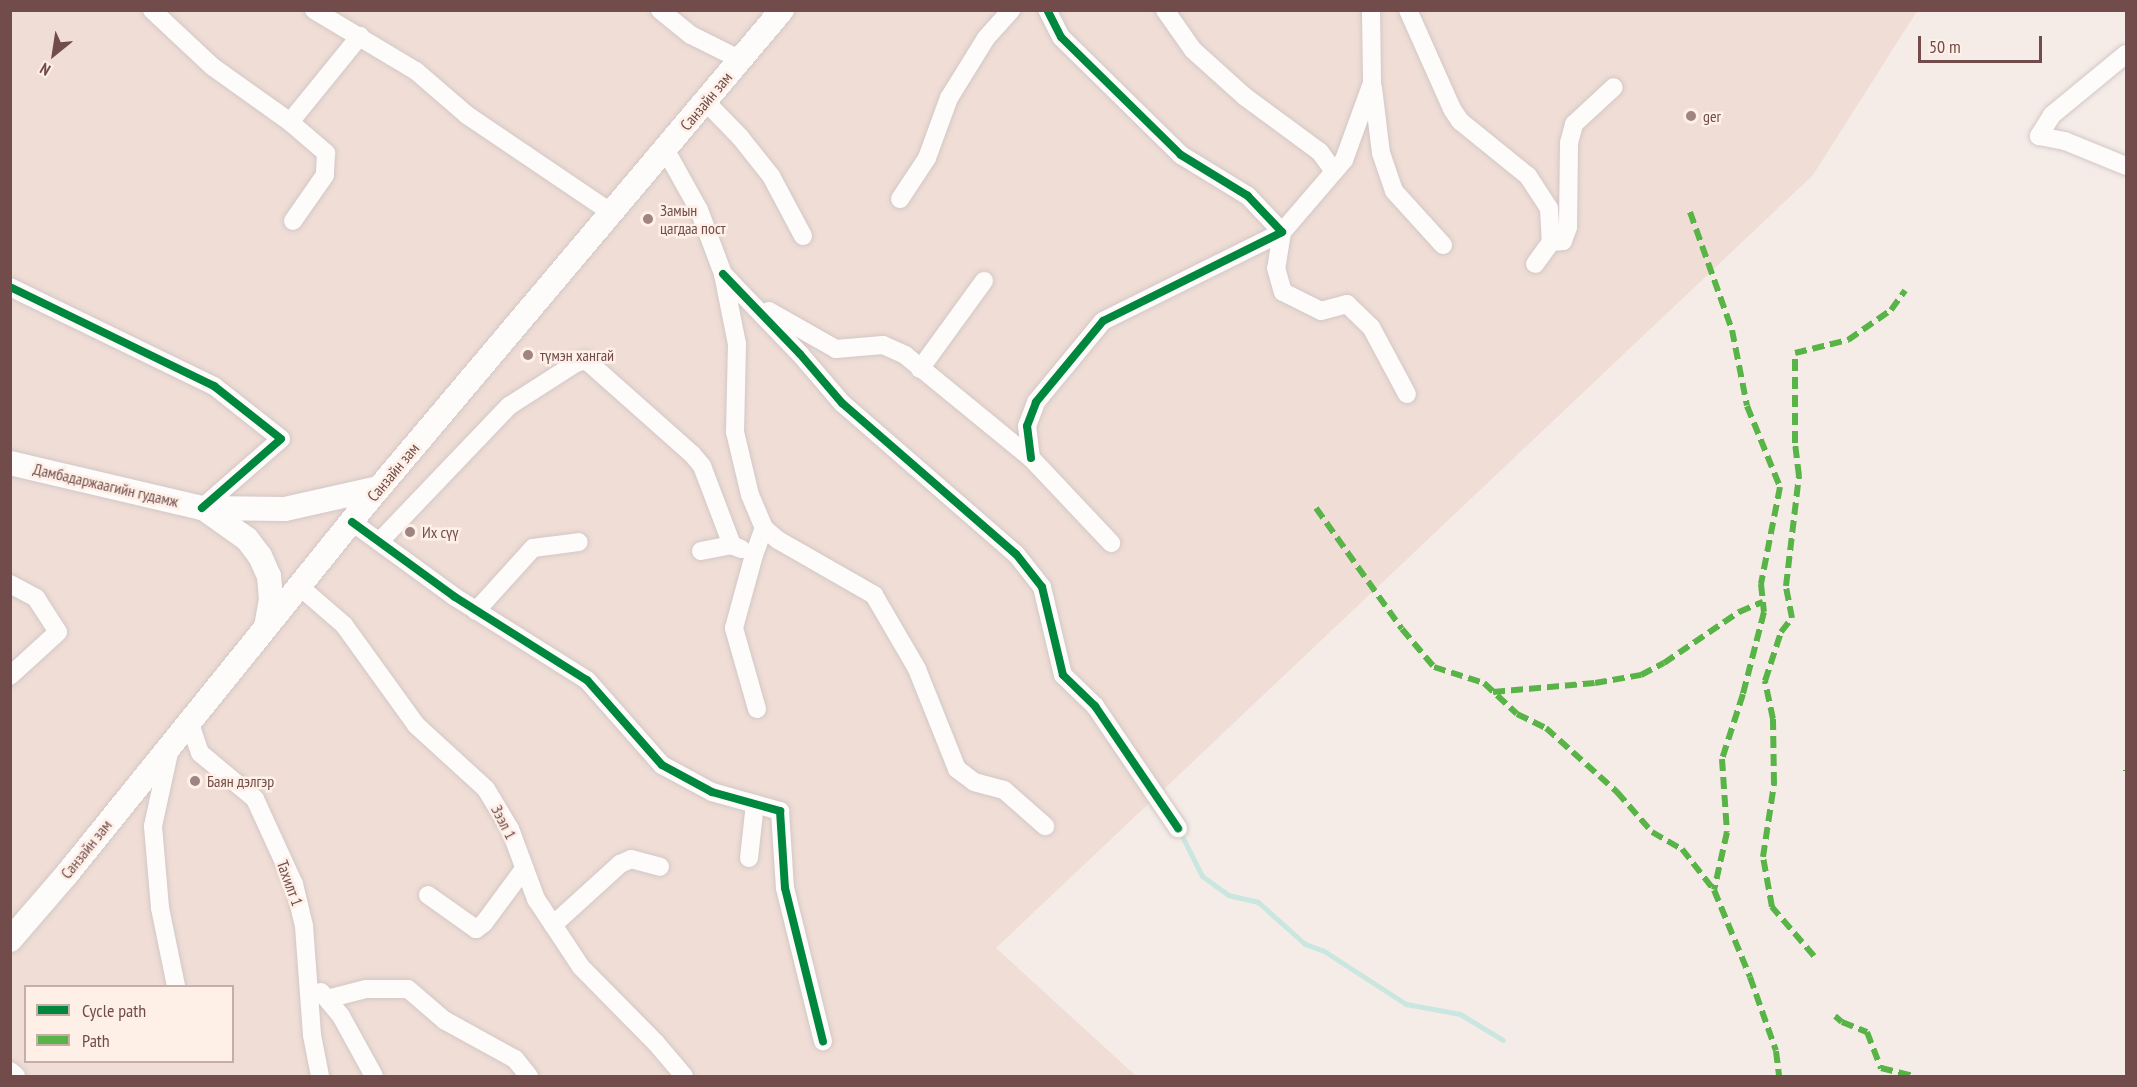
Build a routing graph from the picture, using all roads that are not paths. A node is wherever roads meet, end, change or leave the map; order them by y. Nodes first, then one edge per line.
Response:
1 (152, 10) edge
2 (314, 10) edge
3 (660, 10) edge
4 (782, 10) edge
5 (1011, 10) edge
6 (1047, 10) edge
7 (1165, 10) edge
8 (1371, 10) edge
9 (1413, 13) edge
10 (360, 36) junction
11 (2127, 54) edge
12 (741, 60) junction
13 (1372, 83) junction
14 (1614, 87) dead end
15 (706, 102) junction
16 (290, 122) junction
17 (666, 149) junction
18 (2127, 166) edge
19 (1334, 171) junction
20 (900, 199) dead end
21 (612, 213) junction
22 (293, 221) dead end
23 (1282, 232) junction
24 (803, 236) dead end
25 (1551, 242) junction
26 (1443, 245) dead end
27 (1535, 264) dead end
28 (723, 274) junction
29 (984, 281) dead end
30 (10, 287) edge
31 (920, 369) junction
32 (1407, 394) dead end
33 (1031, 458) junction
34 (10, 463) edge
35 (379, 488) junction
36 (202, 508) junction
37 (352, 522) junction
38 (764, 528) junction
39 (380, 541) junction
40 (579, 542) dead end
41 (1111, 543) dead end
42 (732, 545) junction
43 (701, 551) dead end
44 (754, 555) junction
45 (10, 584) edge
46 (299, 586) junction
47 (476, 611) junction
48 (266, 627) junction
49 (10, 676) edge
50 (757, 709) dead end
51 (189, 721) junction
52 (171, 744) junction
53 (755, 804) junction
54 (1045, 826) dead end
55 (1178, 828) dead end
56 (749, 858) dead end
57 (660, 867) dead end
58 (524, 869) junction
59 (428, 895) dead end
60 (553, 925) junction
61 (10, 940) edge
62 (308, 976) junction
63 (176, 985) edge
64 (327, 999) junction
65 (823, 1041) dead end
66 (10, 1071) edge
67 (16, 1077) edge
68 (320, 1077) edge
69 (374, 1077) edge
70 (529, 1077) edge
71 (684, 1077) edge

1 - 16 street
2 - 10 street
3 - 12 street
4 - 12 main road, Санзайн зам
5 - 20 street
6 - 23 street
7 - 19 street
8 - 13 street
9 - 25 street
10 - 16 street
10 - 21 street
11 - 18 street
12 - 15 main road, Санзайн зам
13 - 19 street
13 - 26 street
14 - 25 street
15 - 17 main road, Санзайн зам
15 - 24 street
16 - 22 street
17 - 21 main road, Санзайн зам
17 - 28 street
19 - 23 street
21 - 35 main road, Санзайн зам
23 - 32 street
23 - 33 street
25 - 27 street
28 - 31 street
28 - 38 street
28 - 55 street
29 - 31 street
30 - 36 street
31 - 33 street
33 - 41 street
34 - 36 main road, Дамбадаржаагийн гудамж
35 - 36 main road, Дамбадаржаагийн гудамж
35 - 37 main road, Санзайн зам
36 - 48 main road
37 - 39 street
37 - 46 main road, Санзайн зам
38 - 44 street
38 - 54 street
39 - 42 street
39 - 47 street
40 - 47 street
42 - 43 street
42 - 44 street
44 - 50 street
45 - 49 street
46 - 48 main road, Санзайн зам
46 - 58 street, Зээл 1
47 - 53 street
48 - 51 main road, Санзайн зам
51 - 52 main road, Санзайн зам
51 - 62 street, Тахилт 1
52 - 61 main road, Санзайн зам
52 - 63 street
53 - 56 street
53 - 65 street
57 - 60 street
58 - 59 street
58 - 60 street, Зээл 1
60 - 71 street, Зээл 1
62 - 64 street
62 - 68 street, Тахилт 1
64 - 69 street
64 - 70 street
66 - 67 street

